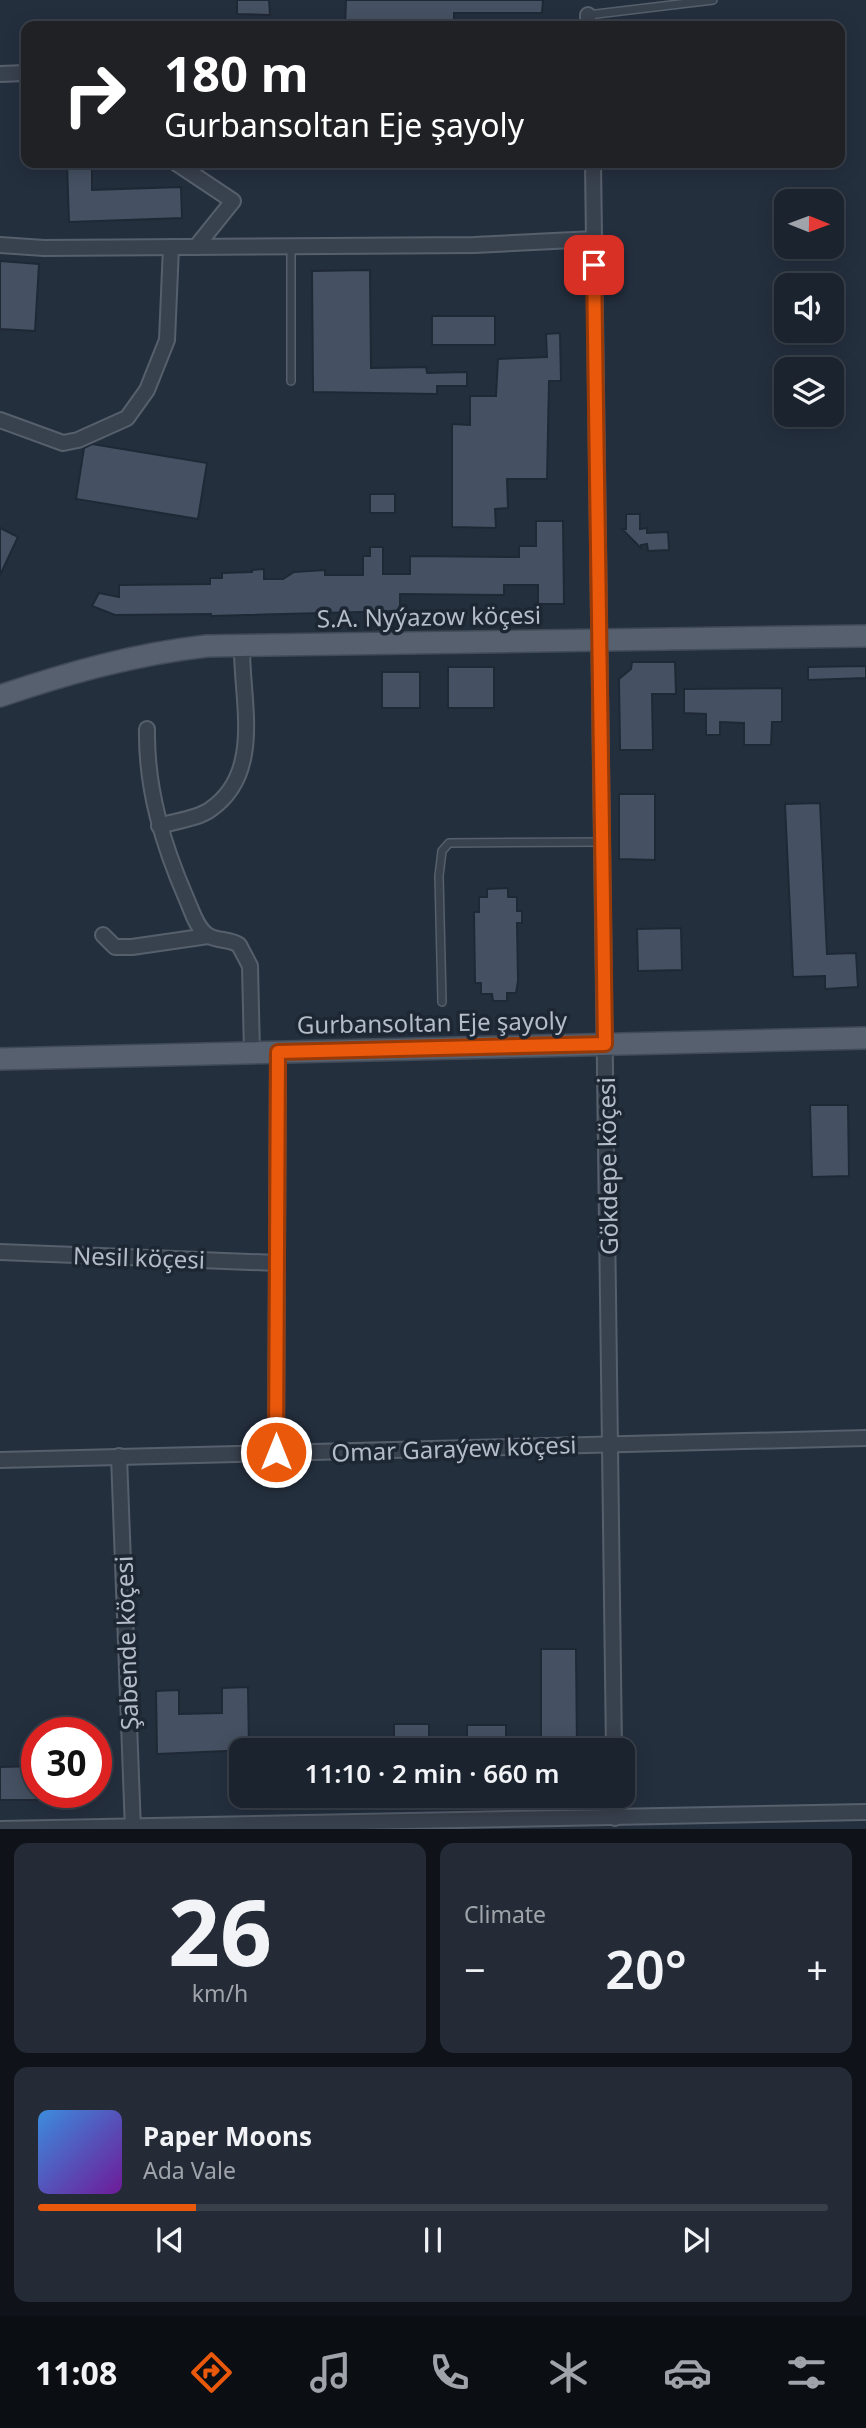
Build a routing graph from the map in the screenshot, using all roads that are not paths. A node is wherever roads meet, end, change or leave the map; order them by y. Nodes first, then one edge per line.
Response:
1 (713, 0) edge
2 (588, 21) edge
3 (21, 73) edge
4 (0, 74) edge
5 (184, 168) edge
6 (593, 168) edge
7 (594, 239) junction
8 (0, 245) edge
9 (291, 246) junction
10 (171, 247) junction
11 (196, 247) junction
12 (291, 381) dead end
13 (0, 420) edge
14 (866, 636) edge
15 (600, 639) junction
16 (242, 646) junction
17 (0, 696) edge
18 (147, 729) dead end
19 (159, 825) junction
20 (602, 842) junction
21 (103, 935) dead end
22 (208, 936) junction
23 (442, 1002) dead end
24 (866, 1038) edge
25 (605, 1044) junction
26 (278, 1052) junction
27 (252, 1053) junction
28 (0, 1059) edge
29 (0, 1252) edge
30 (277, 1263) junction
31 (866, 1438) edge
32 (610, 1443) junction
33 (276, 1452) junction
34 (119, 1456) junction
35 (0, 1460) edge
36 (614, 1738) edge
37 (615, 1808) edge
38 (866, 1812) edge
39 (615, 1818) junction
40 (460, 1825) edge
41 (0, 1829) edge
42 (133, 1829) edge

1 - 2 lane
3 - 4 street
5 - 11 street
6 - 7 street, Gökdepe köçesi
7 - 9 street
7 - 15 street, Gökdepe köçesi
8 - 10 street
9 - 11 street
9 - 12 lane
10 - 11 street
10 - 13 street
14 - 15 main road, S.A. Nyýazow köçesi
15 - 16 main road, S.A. Nyýazow köçesi
15 - 20 street, Gökdepe köçesi
16 - 17 main road, S.A. Nyýazow köçesi
16 - 19 street
18 - 19 street
19 - 22 street
20 - 23 lane
20 - 25 street, Gökdepe köçesi
21 - 22 street
22 - 27 street
24 - 25 main road, Gurbansoltan Eje şayoly
25 - 26 main road, Gurbansoltan Eje şayoly
25 - 32 street, Gökdepe köçesi
26 - 27 main road, Gurbansoltan Eje şayoly
26 - 30 street
27 - 28 main road, Gurbansoltan Eje şayoly
29 - 30 street, Nesil köçesi
30 - 33 street
31 - 32 street, Omar Garaýew köçesi
32 - 33 street, Omar Garaýew köçesi
32 - 36 street, Gökdepe köçesi
33 - 34 street, Omar Garaýew köçesi
34 - 35 street, Omar Garaýew köçesi
34 - 42 street, Şabende köçesi
37 - 39 street
38 - 39 street
39 - 40 street
40 - 42 street
41 - 42 street

